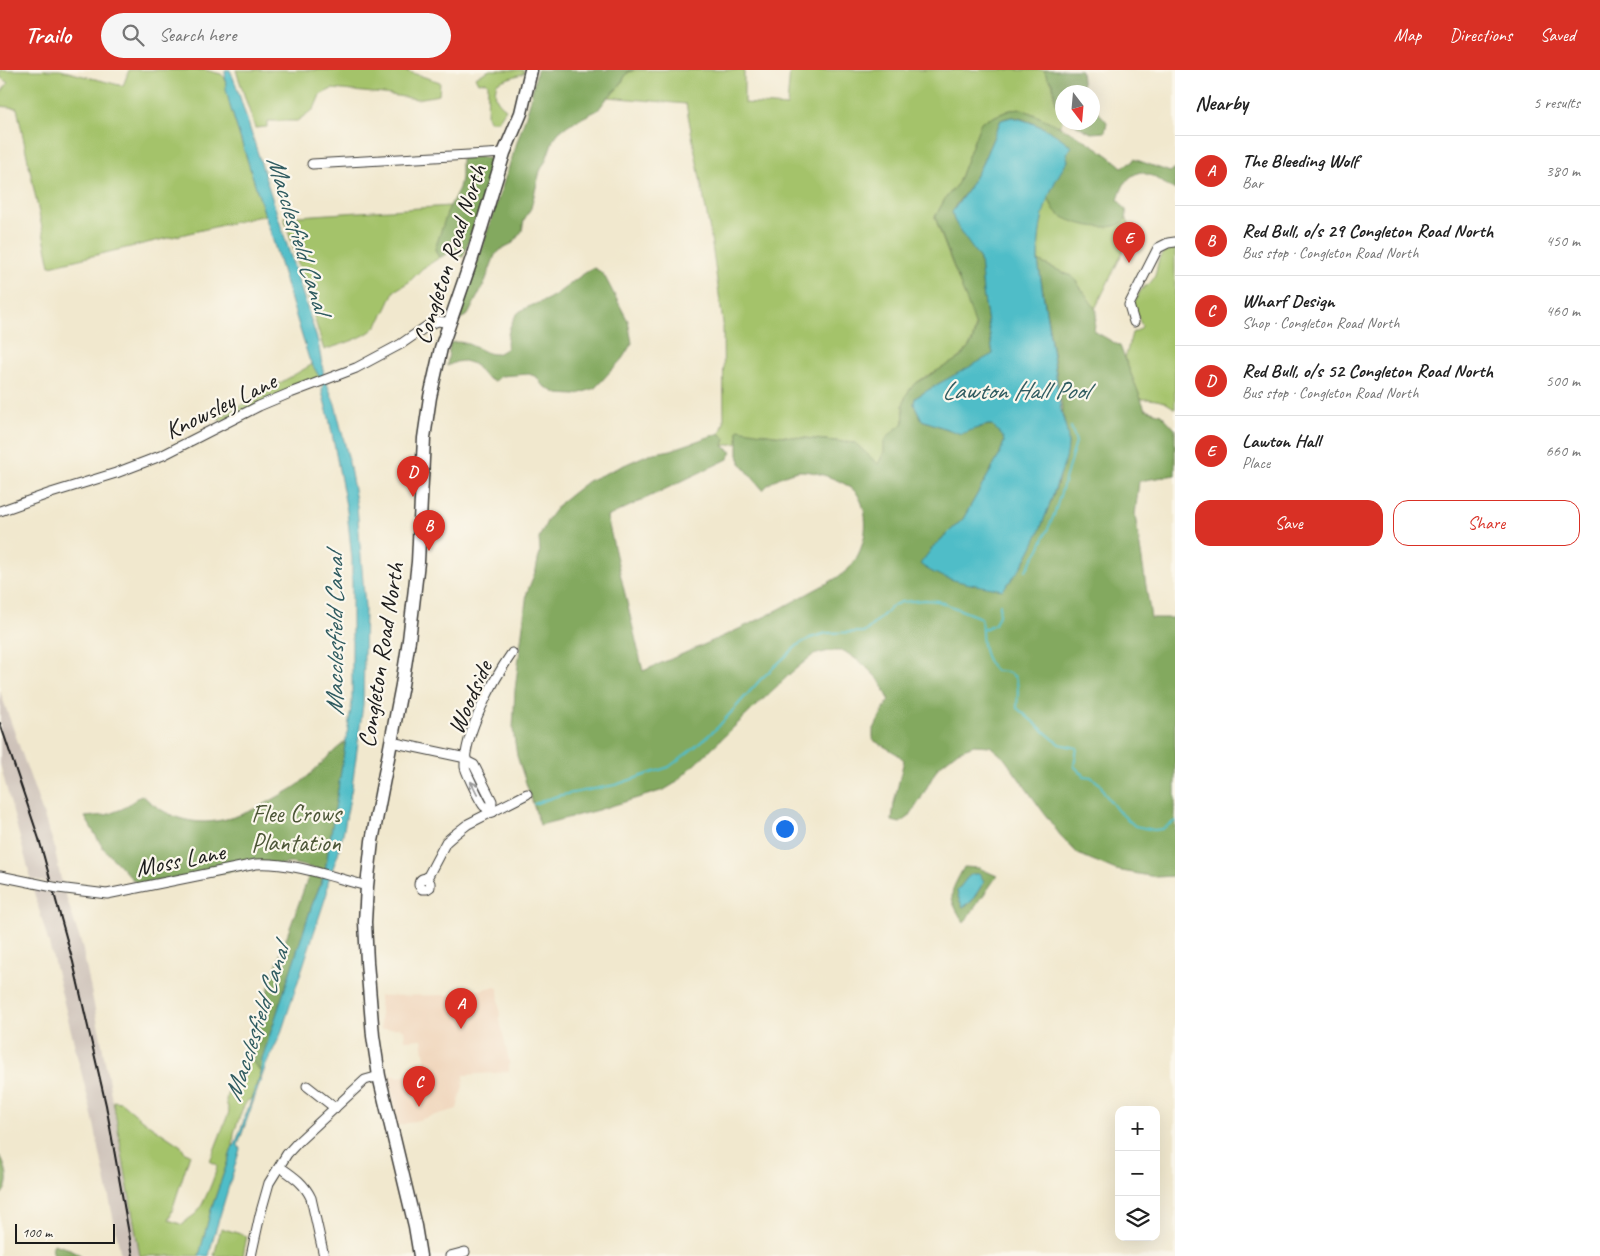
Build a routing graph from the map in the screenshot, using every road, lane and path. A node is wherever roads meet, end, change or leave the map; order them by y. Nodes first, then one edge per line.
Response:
1 (531, 70) edge
2 (504, 153) junction
3 (312, 164) dead end
4 (1175, 242) edge
5 (1134, 322) dead end
6 (451, 323) junction
7 (0, 511) edge
8 (512, 653) dead end
9 (390, 742) junction
10 (466, 760) junction
11 (527, 794) dead end
12 (492, 811) junction
13 (0, 876) edge
14 (427, 878) dead end
15 (367, 886) junction
16 (379, 1076) junction
17 (307, 1086) dead end
18 (335, 1108) junction
19 (280, 1167) junction
20 (465, 1252) dead end
21 (251, 1256) edge
22 (324, 1256) edge
23 (420, 1256) edge
24 (450, 1256) edge

1 - 2 highway, Congleton Road North
2 - 3 street
2 - 6 highway, Congleton Road North
4 - 5 street
6 - 7 street, Knowsley Lane
6 - 9 highway, Congleton Road North
8 - 10 street, Woodside
9 - 10 street
9 - 15 highway, Congleton Road North
10 - 12 street
11 - 12 street
12 - 14 street
13 - 15 street, Moss Lane, bridge
15 - 16 highway, Congleton Road North
16 - 18 street
16 - 23 highway, Congleton Road North
17 - 18 street
18 - 19 street
19 - 21 street
19 - 22 street
20 - 24 street

